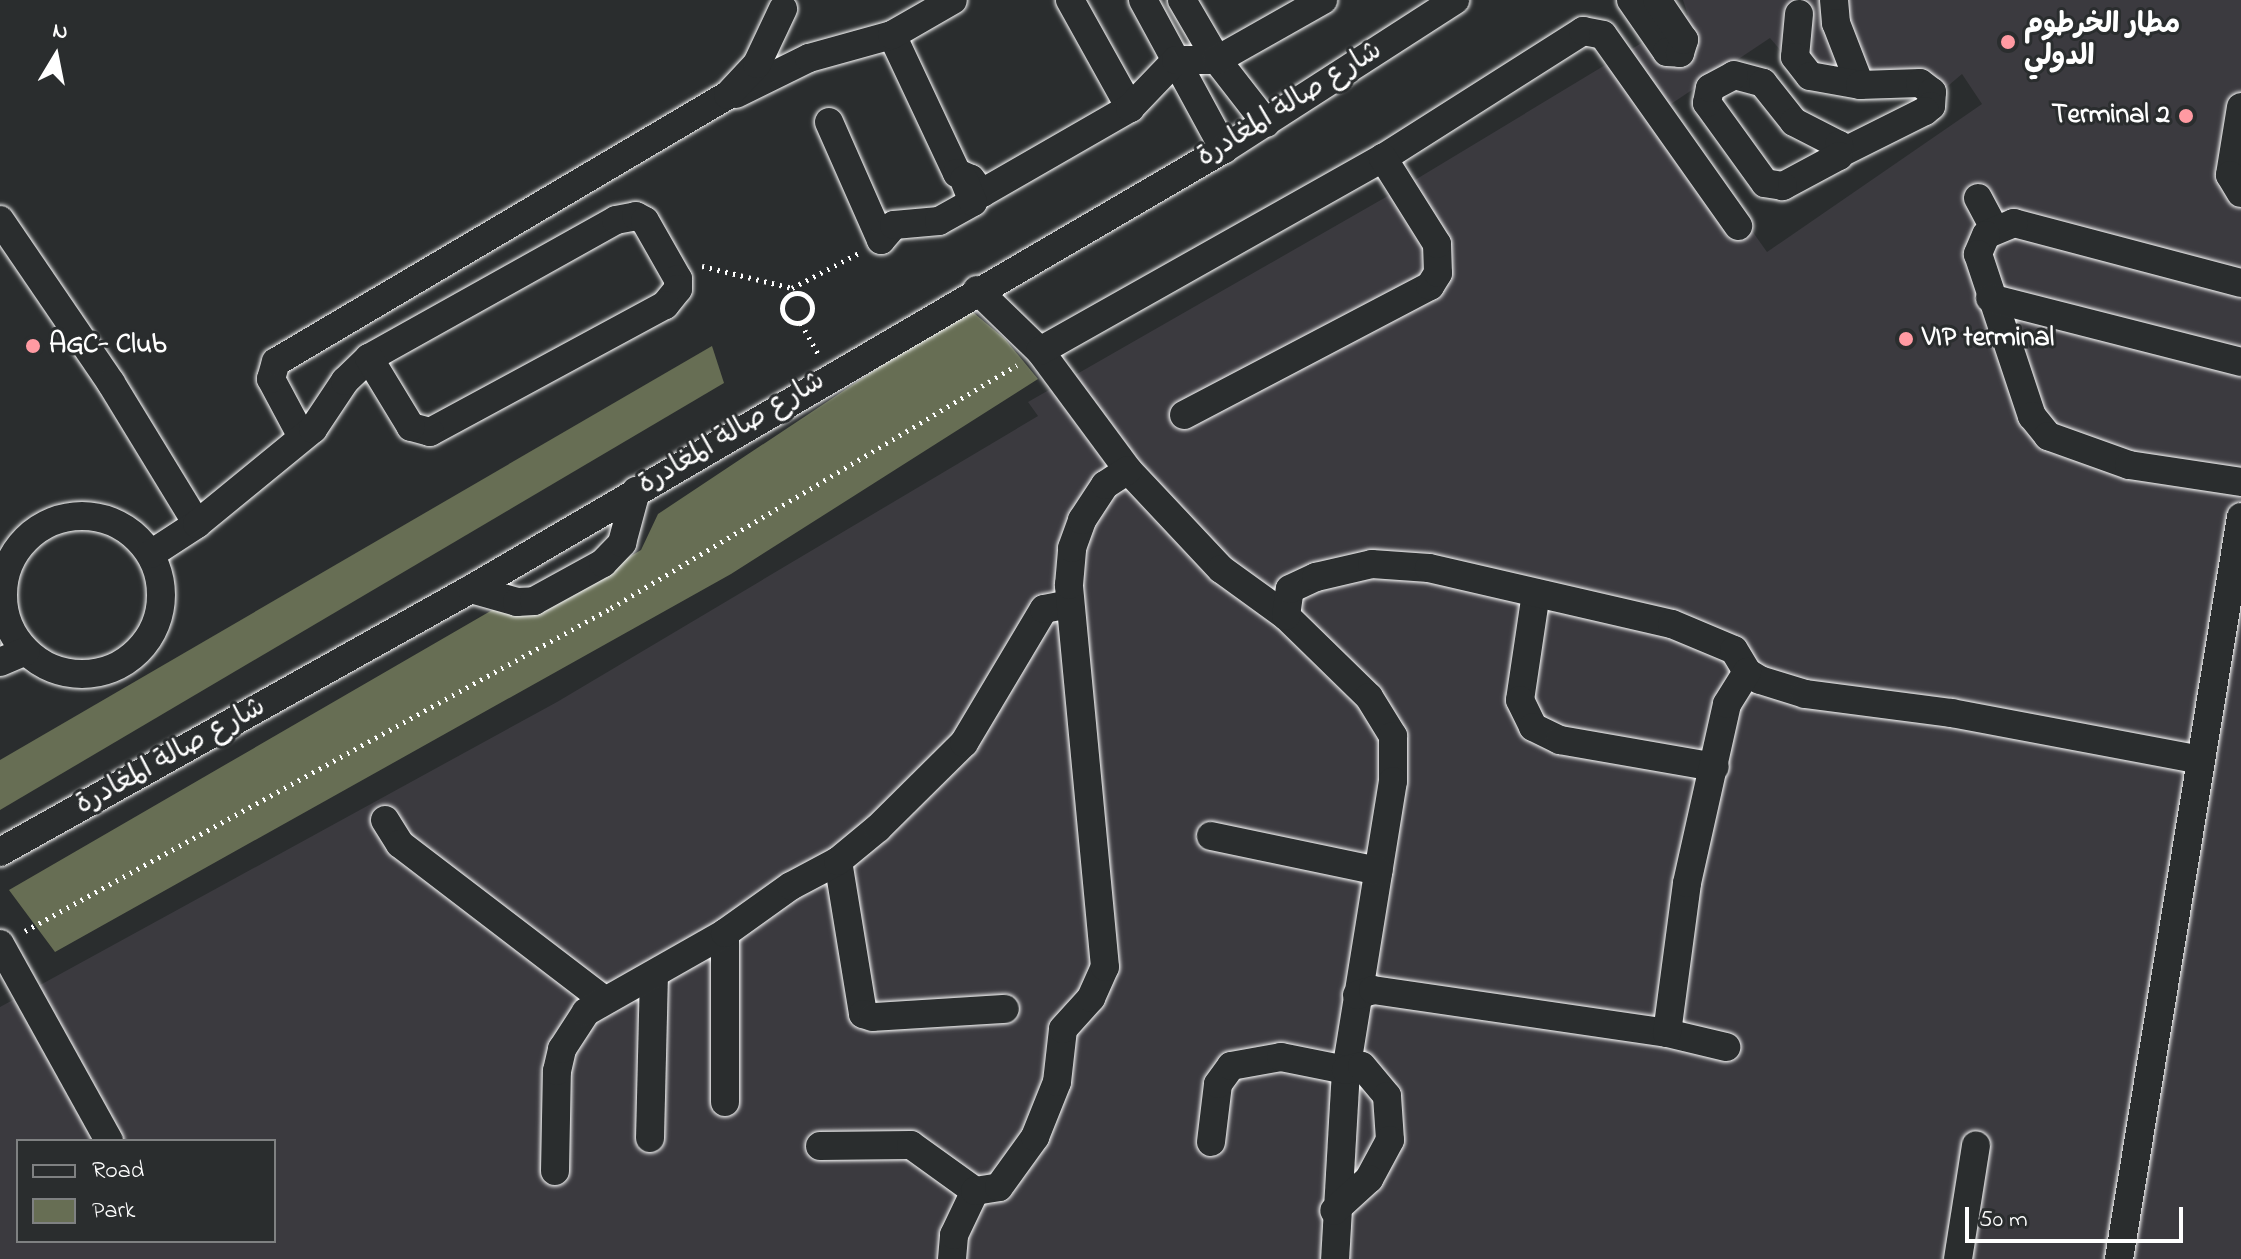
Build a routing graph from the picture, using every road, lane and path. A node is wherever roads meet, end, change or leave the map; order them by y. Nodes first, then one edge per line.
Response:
1 (953, 0) edge
2 (1070, 0) edge
3 (1143, 0) edge
4 (1182, 0) edge
5 (1323, 0) edge
6 (1455, 0) edge
7 (1631, 0) edge
8 (1657, 0) edge
9 (1834, 0) edge
10 (782, 4) edge
11 (1799, 14) dead end
12 (892, 35) junction
13 (1841, 37) junction
14 (1794, 47) junction
15 (809, 58) junction
16 (1176, 60) junction
17 (1217, 60) junction
18 (1860, 85) junction
19 (728, 95) junction
20 (2241, 107) edge
21 (1130, 108) junction
22 (829, 122) dead end
23 (1266, 123) junction
24 (1224, 149) junction
25 (1841, 153) junction
26 (1383, 158) junction
27 (964, 180) junction
28 (1400, 189) dead end
29 (2241, 193) edge
30 (1978, 198) dead end
31 (0, 220) edge
32 (1738, 226) dead end
33 (1994, 228) junction
34 (881, 240) junction
35 (674, 270) junction
36 (2241, 283) edge
37 (977, 290) junction
38 (792, 291) junction
39 (1990, 298) junction
40 (801, 323) junction
41 (1040, 351) junction
42 (369, 358) junction
43 (2241, 362) edge
44 (830, 376) junction
45 (1184, 415) dead end
46 (302, 437) junction
47 (1128, 470) junction
48 (2241, 482) edge
49 (636, 491) junction
50 (2241, 517) edge
51 (197, 524) junction
52 (151, 554) junction
53 (471, 589) junction
54 (1536, 593) junction
55 (1069, 604) junction
56 (1286, 616) junction
57 (26, 651) junction
58 (0, 662) edge
59 (1747, 672) junction
60 (2201, 760) junction
61 (1715, 767) junction
62 (385, 820) dead end
63 (1211, 836) dead end
64 (0, 852) edge
65 (838, 861) junction
66 (1378, 871) junction
67 (725, 933) junction
68 (0, 945) edge
69 (654, 976) junction
70 (1357, 995) junction
71 (604, 1000) junction
72 (1005, 1009) dead end
73 (1667, 1033) junction
74 (1726, 1047) dead end
75 (1346, 1070) junction
76 (725, 1102) dead end
77 (650, 1138) dead end
78 (105, 1139) edge
79 (1211, 1142) dead end
80 (1976, 1145) dead end
81 (820, 1146) dead end
82 (555, 1171) dead end
83 (975, 1191) junction
84 (1334, 1211) junction
85 (952, 1259) edge
86 (1335, 1259) edge
87 (1958, 1259) edge
88 (2119, 1259) edge

1 - 12 street
2 - 21 street
3 - 16 street
4 - 17 street
5 - 17 street
6 - 23 street, شارع صالة المغادرة
7 - 8 street
9 - 13 street
10 - 15 street
10 - 19 street
11 - 14 street
12 - 15 street
12 - 27 street
13 - 14 street
13 - 18 street
14 - 18 street
15 - 19 street
16 - 17 street
16 - 21 street
16 - 24 street
17 - 23 street
18 - 25 street
19 - 46 street
20 - 29 street
21 - 27 street
22 - 34 street
23 - 24 street, شارع صالة المغادرة
24 - 37 street, شارع صالة المغادرة
25 - 25 street
26 - 28 street
26 - 32 street
26 - 41 street
26 - 45 street
27 - 34 street
30 - 33 street
31 - 51 street
33 - 36 street
33 - 39 street
34 - 38 path
35 - 38 path
35 - 42 street
35 - 42 street
37 - 41 street
37 - 44 street, شارع صالة المغادرة
38 - 40 path
38 - 40 path
39 - 43 street
39 - 48 street
40 - 44 path
41 - 47 street
41 - 68 path
42 - 46 street
44 - 49 street, شارع صالة المغادرة
46 - 51 street
47 - 55 street
47 - 56 street
49 - 53 street, شارع صالة المغادرة
49 - 53 street
50 - 60 street
51 - 52 street
52 - 57 street
52 - 57 street
53 - 64 street, شارع صالة المغادرة
54 - 56 street
54 - 59 street
54 - 61 street
55 - 65 street
55 - 83 street
56 - 66 street
57 - 58 street
59 - 60 street
59 - 61 street
60 - 88 street
61 - 73 street
62 - 71 street
63 - 66 street
65 - 67 street
65 - 72 street
66 - 70 street
67 - 69 street
67 - 76 street
68 - 78 street
69 - 71 street
69 - 77 street
70 - 73 street
70 - 75 street
71 - 82 street
73 - 74 street
75 - 79 street
75 - 84 street
75 - 84 street
80 - 87 street
81 - 83 street
83 - 85 street
84 - 86 street

